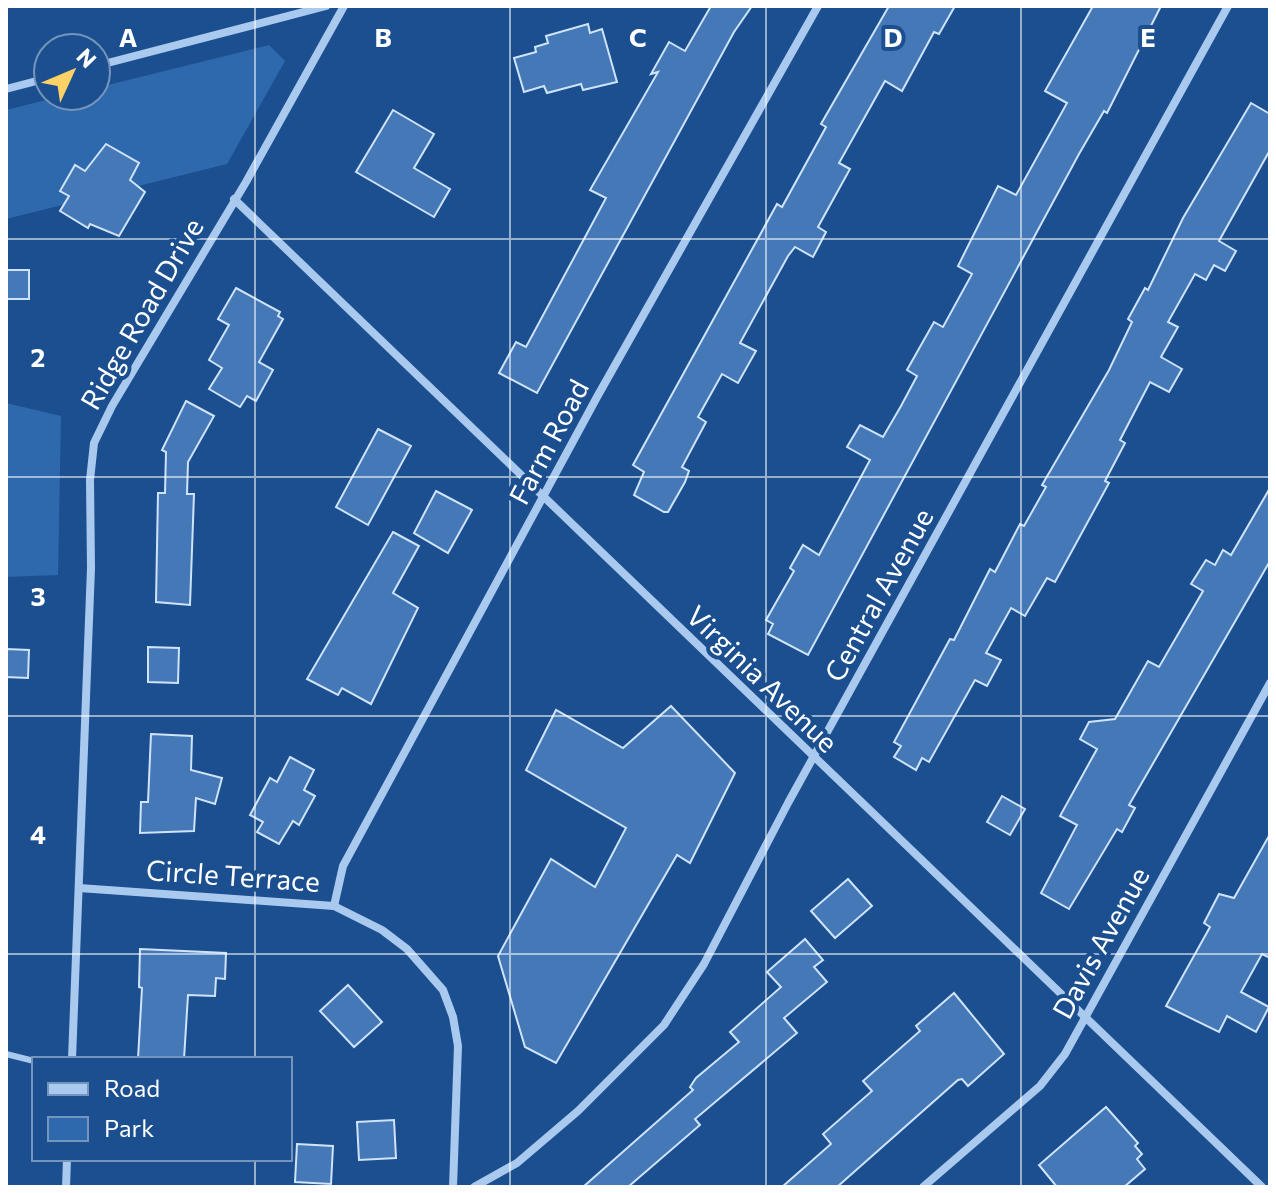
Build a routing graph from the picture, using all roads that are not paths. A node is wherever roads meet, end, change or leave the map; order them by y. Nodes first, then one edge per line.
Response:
1 (326, 6) edge
2 (344, 6) edge
3 (818, 6) edge
4 (1228, 6) edge
5 (112, 62) edge
6 (32, 82) edge
7 (6, 89) edge
8 (234, 199) junction
9 (543, 499) junction
10 (1270, 683) edge
11 (813, 759) junction
12 (79, 888) junction
13 (334, 906) junction
14 (1084, 1020) junction
15 (6, 1054) edge
16 (72, 1057) edge
17 (32, 1060) edge
18 (67, 1161) edge
19 (66, 1187) edge
20 (453, 1187) edge
21 (474, 1187) edge
22 (923, 1187) edge
23 (1262, 1187) edge

1 - 5 street
2 - 8 street, Ridge Road Drive
3 - 9 street, Farm Road
4 - 11 street, Central Avenue
6 - 7 street
8 - 9 street, Virginia Avenue
8 - 12 street, Ridge Road Drive
9 - 11 street, Virginia Avenue
9 - 13 street, Farm Road
10 - 14 street, Davis Avenue
11 - 14 street, Virginia Avenue
11 - 21 street, Central Avenue
12 - 13 street, Circle Terrace
12 - 16 street, Ridge Road Drive
13 - 20 street, Circle Terrace
14 - 22 street, Davis Avenue
14 - 23 street, Virginia Avenue
15 - 17 lane
18 - 19 street

